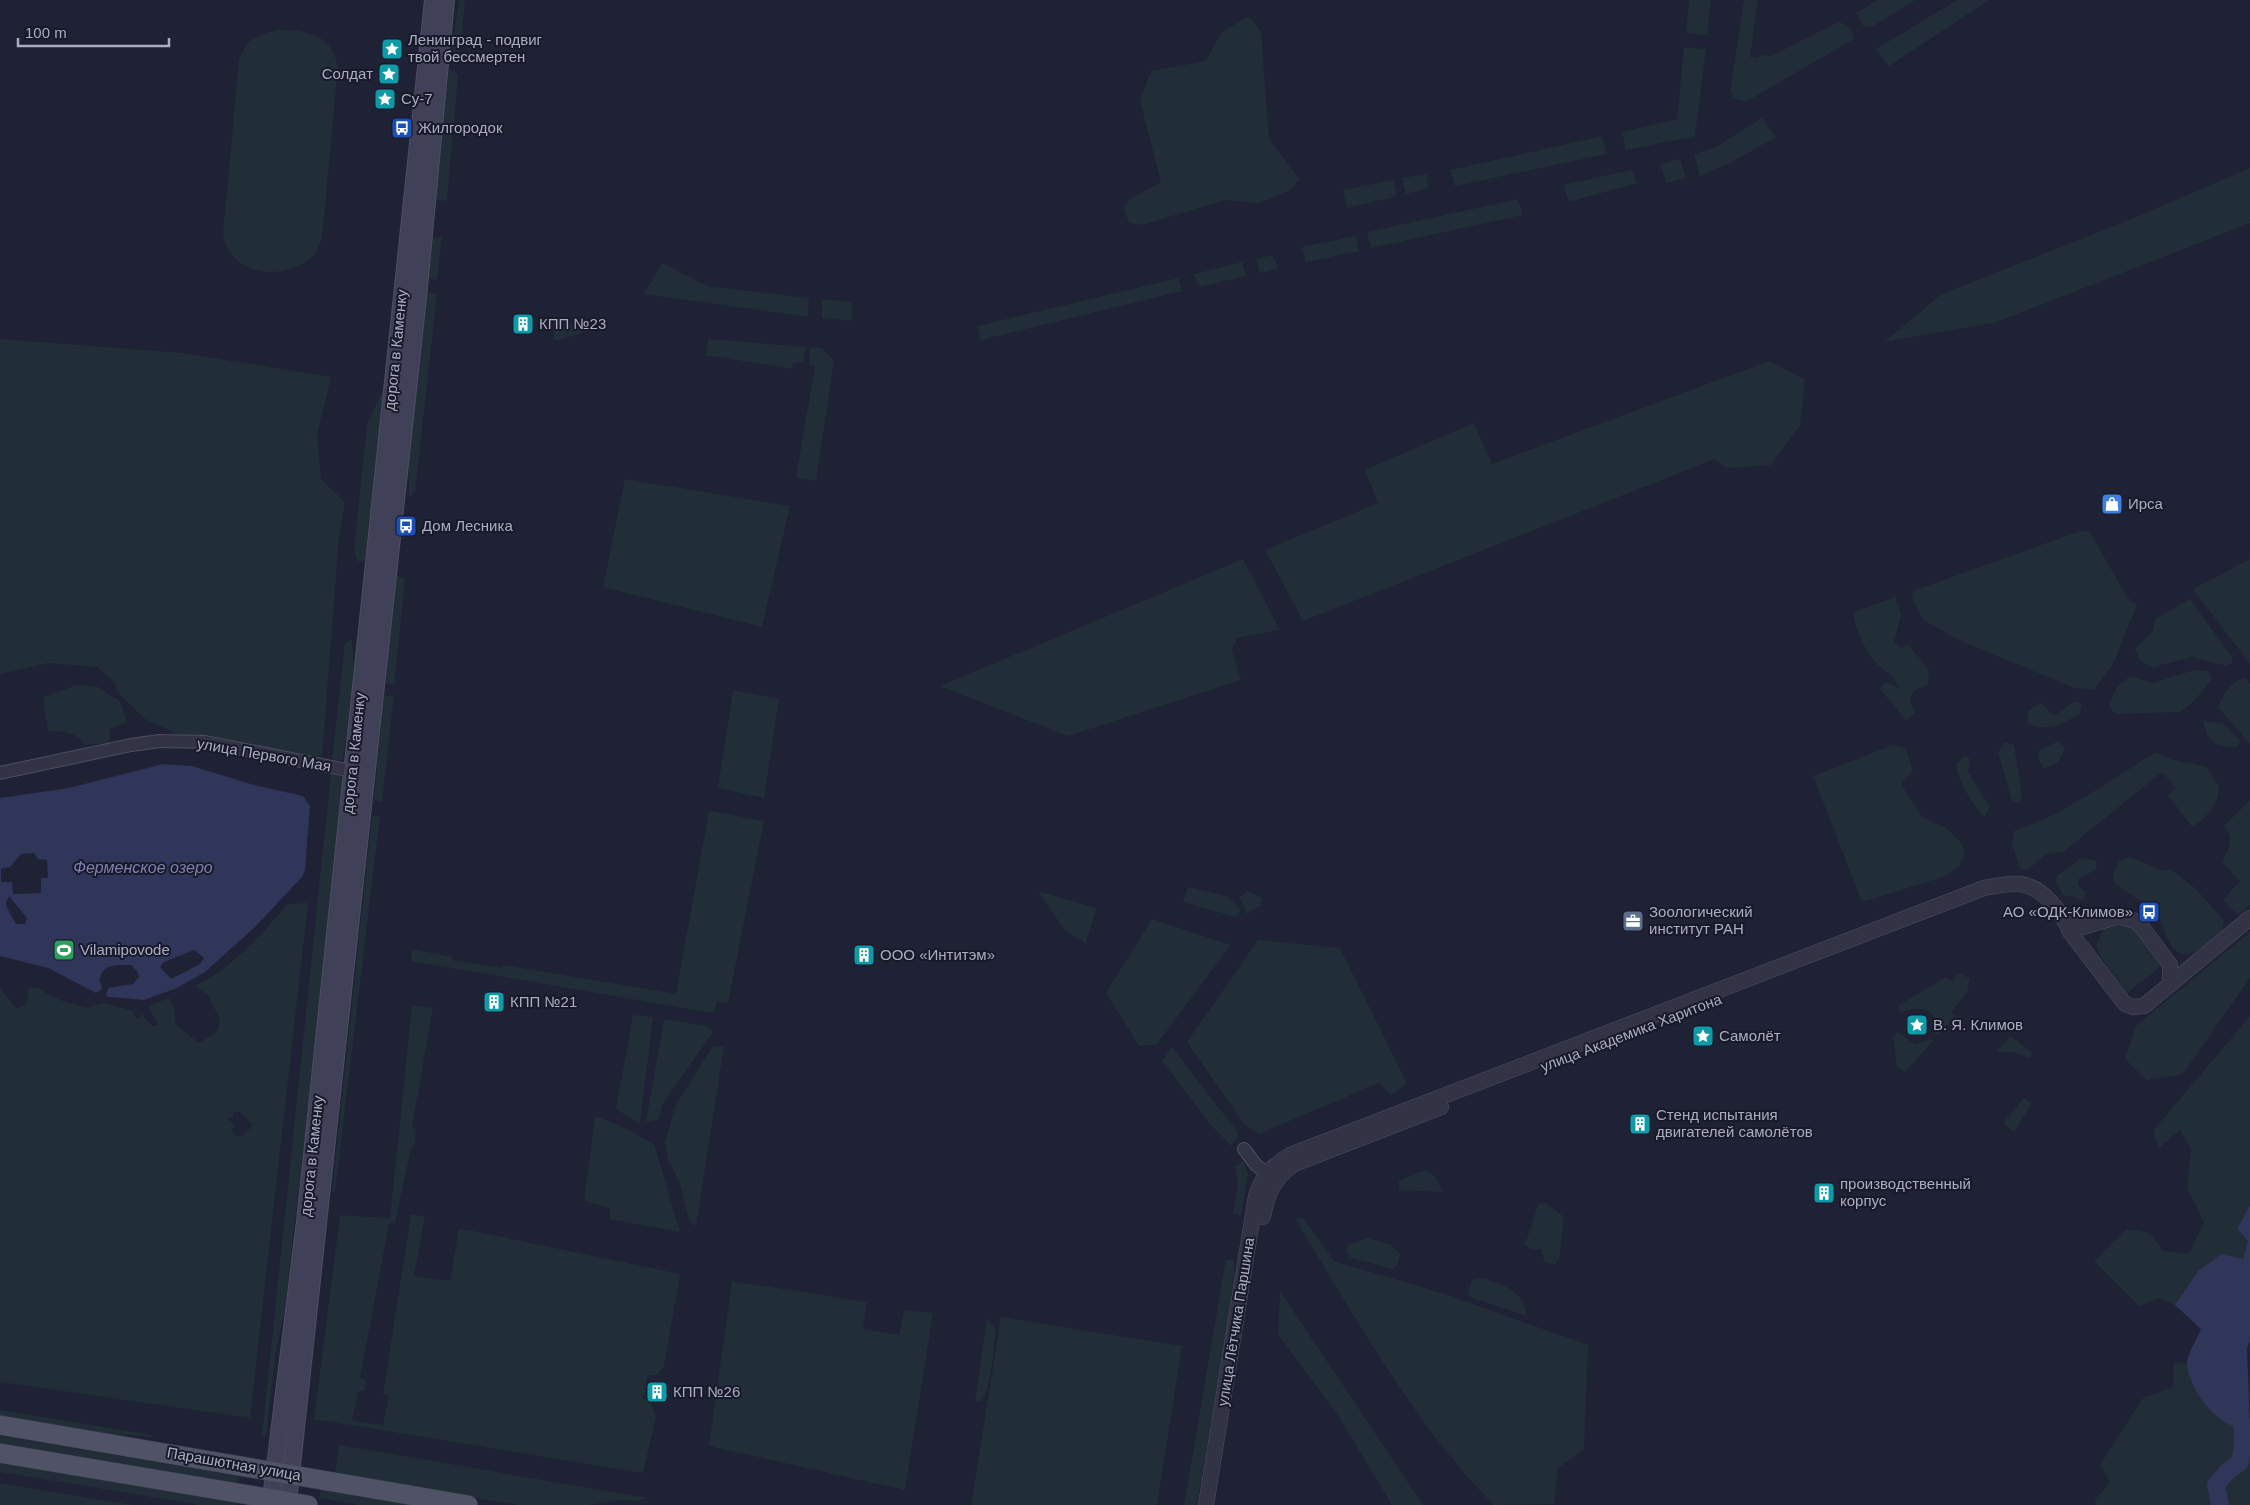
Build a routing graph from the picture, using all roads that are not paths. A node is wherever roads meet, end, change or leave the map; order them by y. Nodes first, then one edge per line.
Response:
1 (433, 0) edge
2 (446, 0) edge
3 (352, 771) junction
4 (0, 773) edge
5 (2250, 918) edge
6 (2066, 921) junction
7 (2099, 924) junction
8 (2092, 959) junction
9 (2170, 965) junction
10 (2188, 968) junction
11 (2170, 984) junction
12 (1743, 985) junction
13 (1244, 1149) dead end
14 (1266, 1172) junction
15 (1270, 1189) joint
16 (0, 1425) edge
17 (0, 1453) edge
18 (283, 1473) junction
19 (279, 1503) edge
20 (308, 1505) edge
21 (468, 1505) edge
22 (1206, 1505) edge
23 (1216, 1505) edge

1 - 3 main road, дорога в Каменку
2 - 18 main road, дорога в Каменку
3 - 4 street, улица Первого Мая
3 - 18 main road, дорога в Каменку
5 - 10 street, улица Академика Харитона
6 - 7 street
6 - 8 street, улица Академика Харитона
6 - 12 street, улица Академика Харитона
7 - 8 street
7 - 9 street
8 - 11 street, улица Академика Харитона
9 - 10 street
9 - 11 street
10 - 11 street, улица Академика Харитона
12 - 14 street, улица Академика Харитона
12 - 15 street, улица Академика Харитона
13 - 14 street
14 - 22 street, улица Лётчика Паршина
15 - 23 street, улица Лётчика Паршина
16 - 18 main road, Парашютная улица
17 - 19 main road, Парашютная улица
18 - 19 main road, дорога в Каменку
18 - 21 main road, Парашютная улица
19 - 20 main road, Парашютная улица

